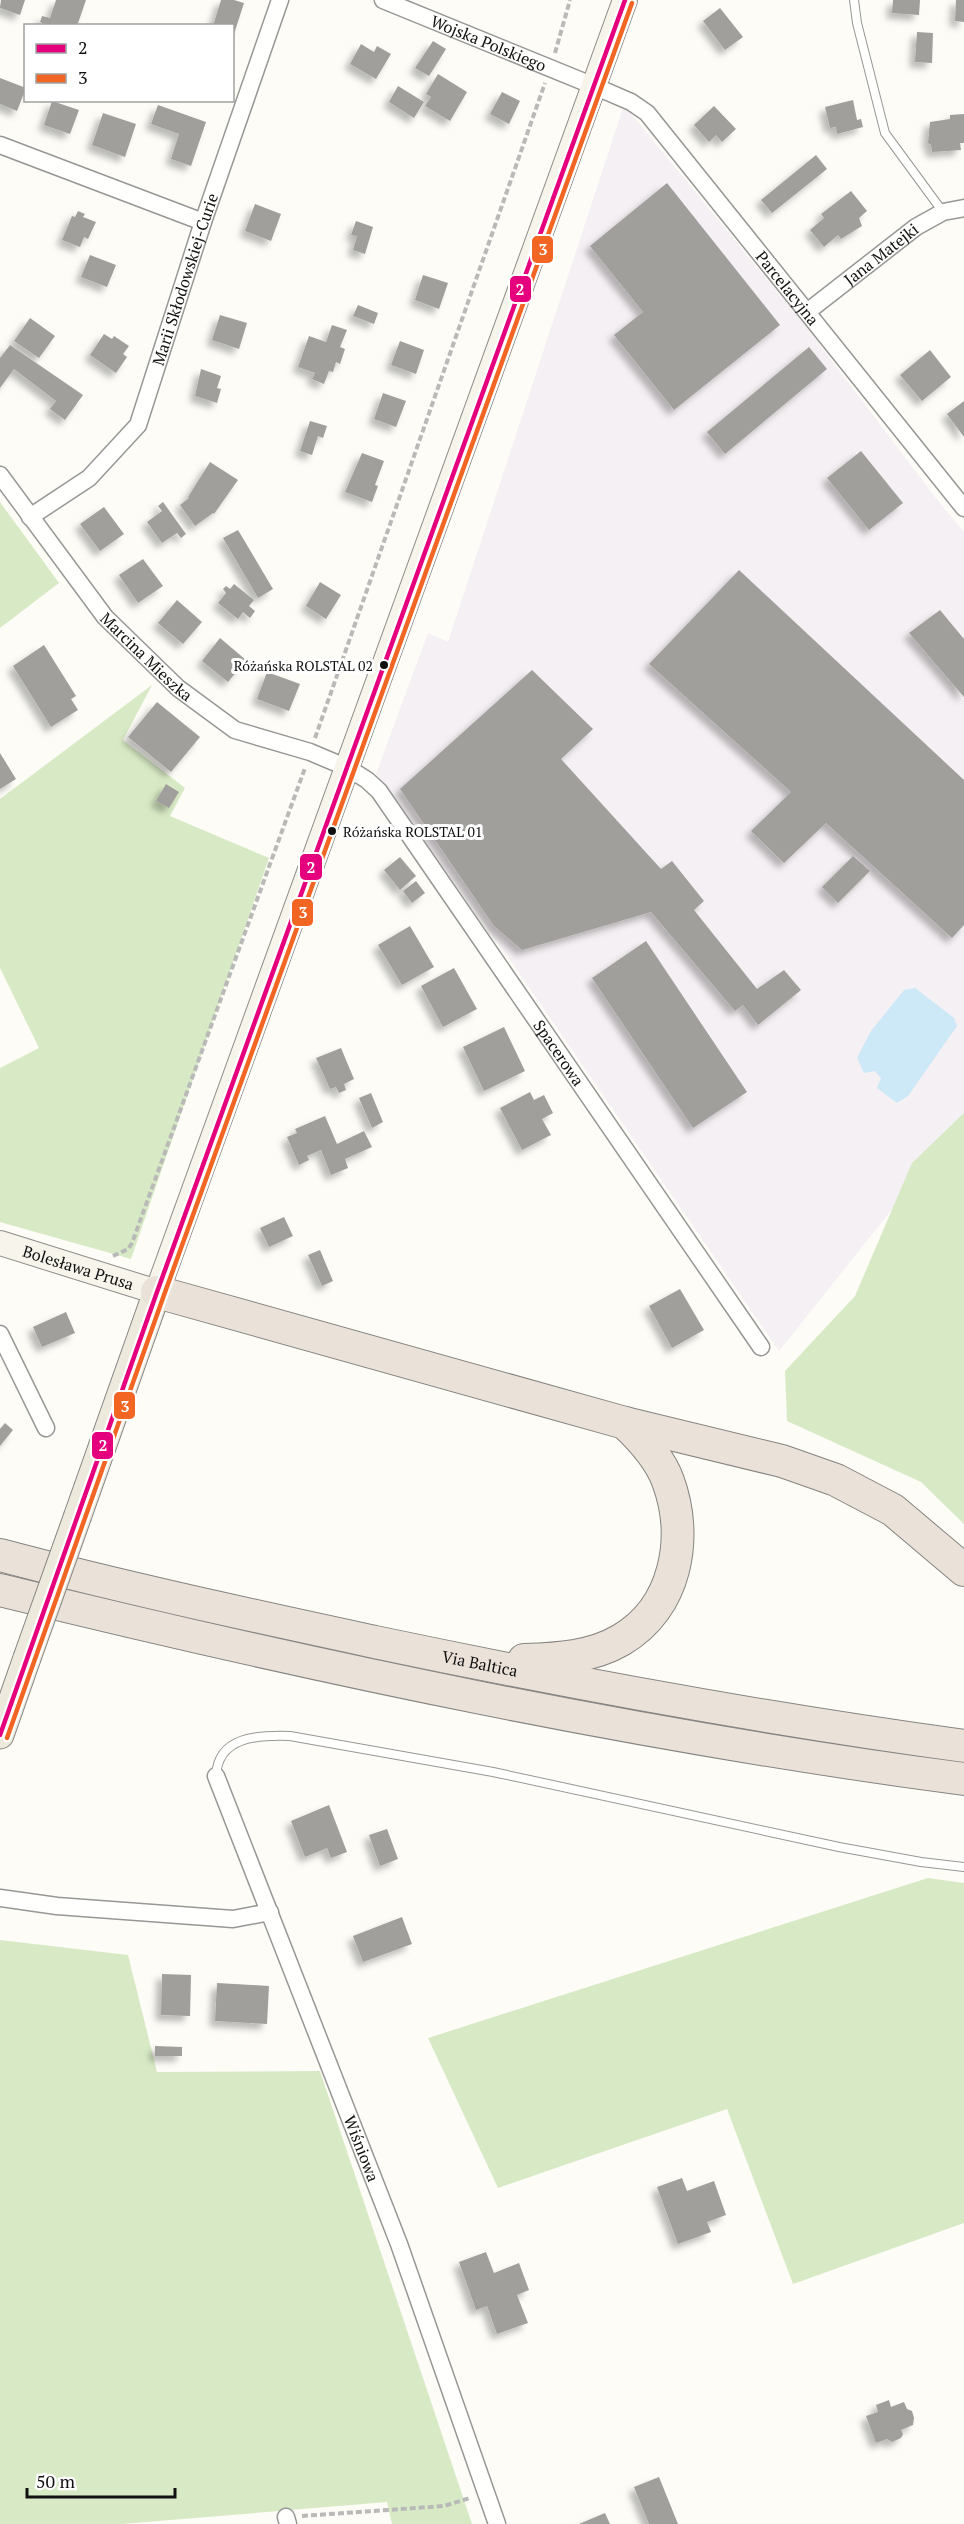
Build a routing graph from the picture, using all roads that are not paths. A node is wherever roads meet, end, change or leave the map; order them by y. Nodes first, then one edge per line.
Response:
1 (280, 0) edge
2 (382, 0) edge
3 (626, 0) edge
4 (855, 0) edge
5 (594, 86) junction
6 (0, 145) edge
7 (964, 208) edge
8 (943, 212) junction
9 (203, 222) junction
10 (807, 312) junction
11 (0, 475) edge
12 (964, 508) edge
13 (30, 517) junction
14 (348, 768) junction
15 (0, 1244) edge
16 (157, 1292) junction
17 (0, 1334) edge
18 (761, 1347) dead end
19 (626, 1423) junction
20 (46, 1428) dead end
21 (0, 1555) edge
22 (964, 1570) edge
23 (0, 1590) edge
24 (471, 1662) junction
25 (0, 1735) edge
26 (964, 1746) edge
27 (216, 1776) joint
28 (964, 1779) edge
29 (964, 1867) edge
30 (0, 1898) edge
31 (270, 1912) junction
32 (497, 2524) edge

1 - 9 street, Marii Skłodowskiej-Curie
2 - 5 street, Wojska Polskiego
3 - 5 street
4 - 8 lane
5 - 10 street, Parcelacyjna
5 - 14 street
6 - 9 street
7 - 8 street, Jana Matejki
8 - 10 street, Jana Matejki
9 - 13 street, Marii Skłodowskiej-Curie
10 - 12 street, Parcelacyjna
11 - 13 street, Marcina Mieszka
13 - 14 street, Marcina Mieszka
14 - 16 street
14 - 18 street, Spacerowa
15 - 16 street, Bolesława Prusa
16 - 19 highway
16 - 25 main road, bridge
17 - 20 street
19 - 22 highway
19 - 24 highway
21 - 24 highway, Via Baltica
23 - 28 highway, Via Baltica
24 - 26 highway, Via Baltica
27 - 29 lane
27 - 31 street, Wiśniowa
30 - 31 street
31 - 32 street, Wiśniowa

